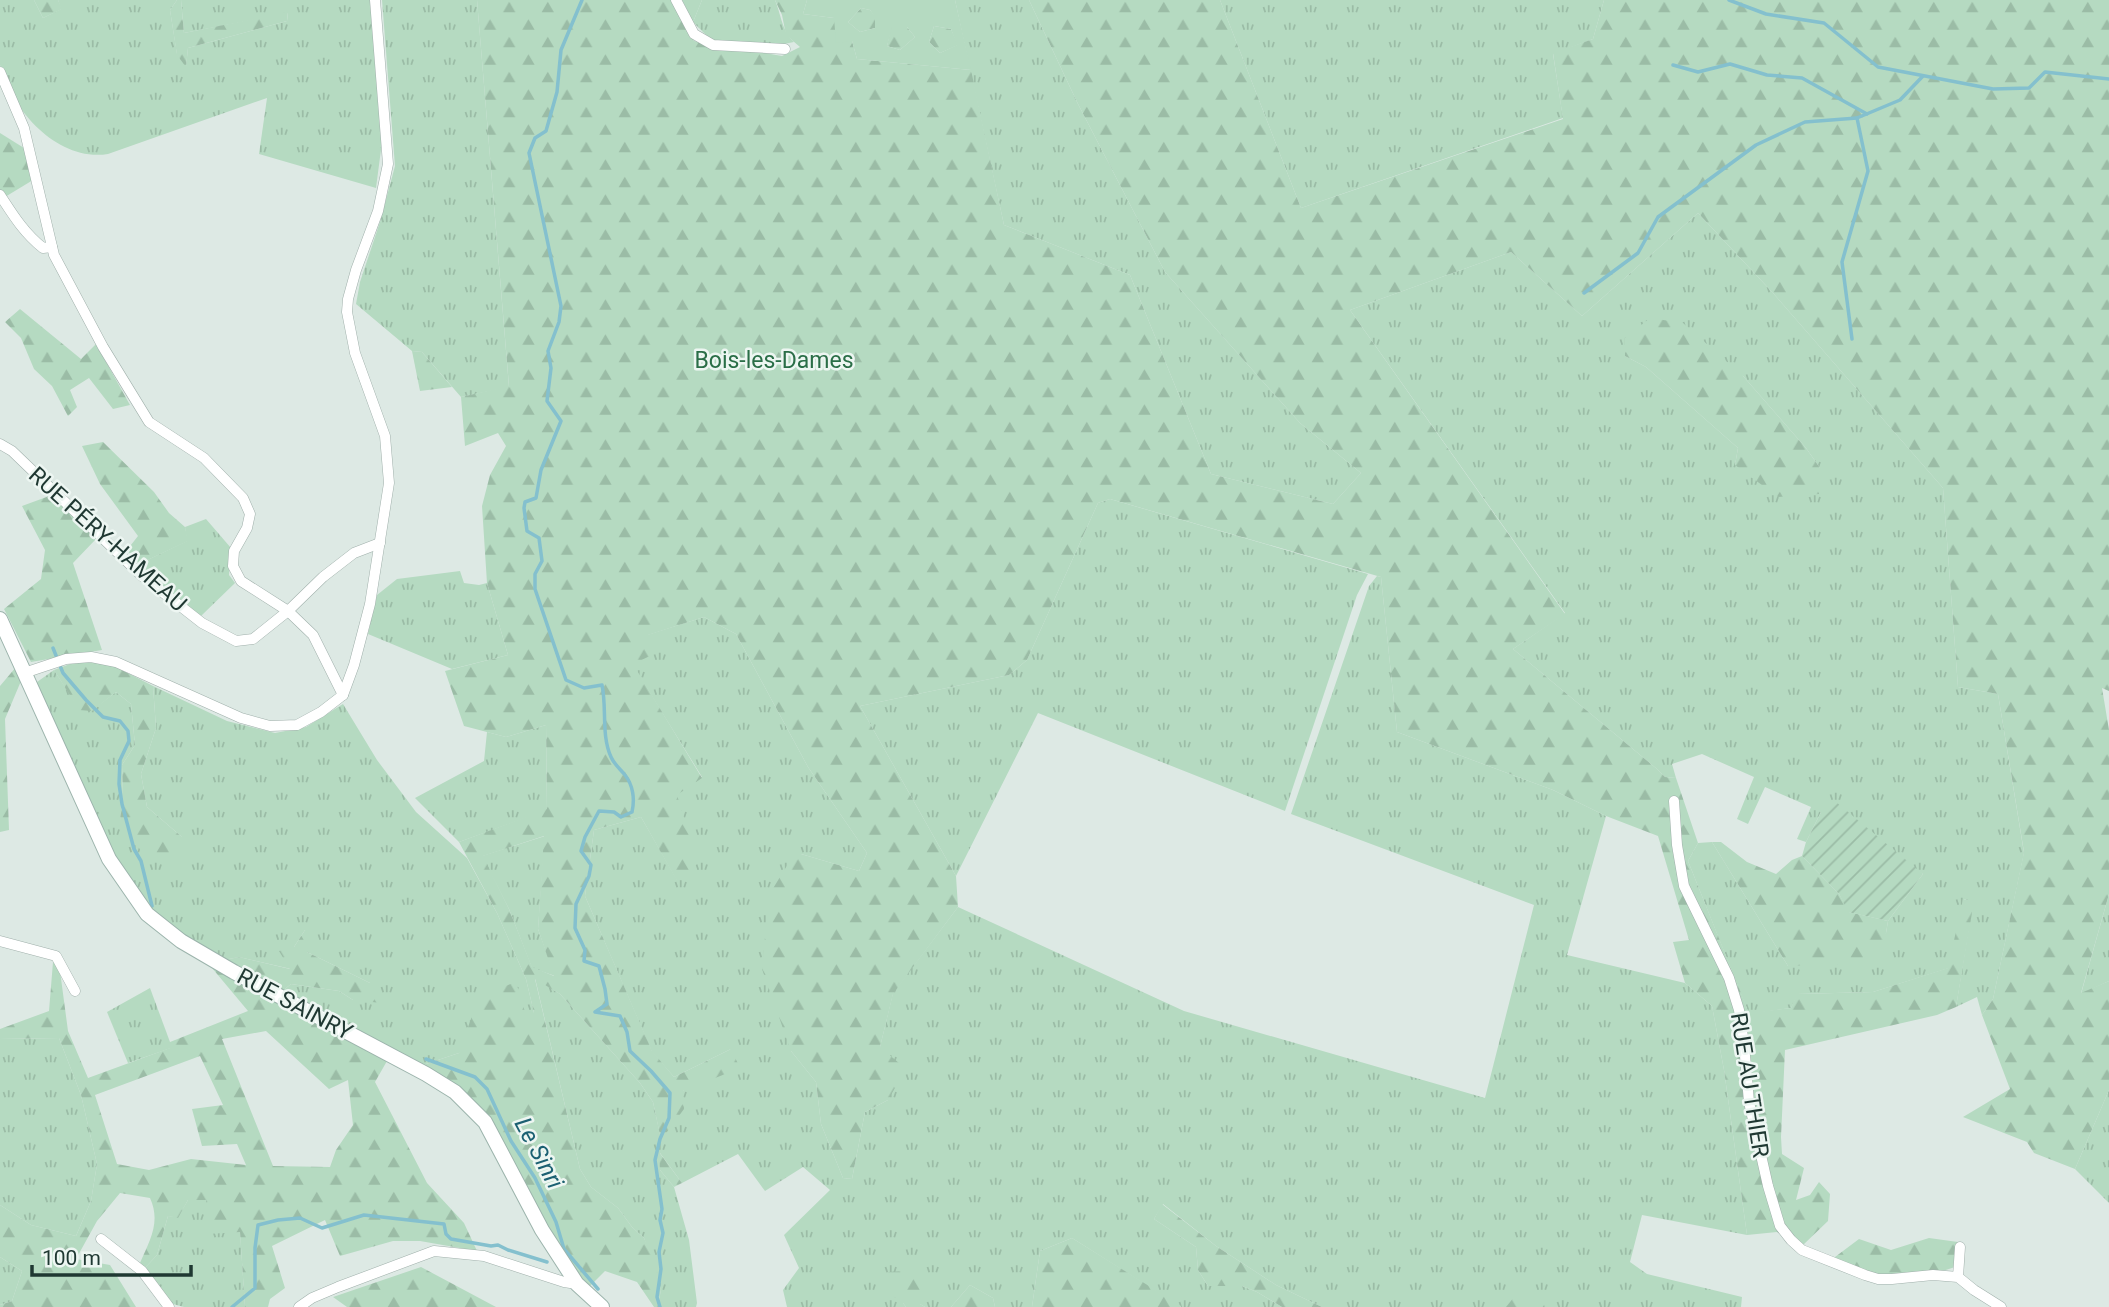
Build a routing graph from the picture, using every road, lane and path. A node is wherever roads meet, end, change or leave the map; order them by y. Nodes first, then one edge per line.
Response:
1 (375, 0) edge
2 (676, 0) edge
3 (785, 49) dead end
4 (0, 72) edge
5 (0, 195) edge
6 (52, 247) junction
7 (0, 444) edge
8 (380, 543) junction
9 (288, 611) junction
10 (0, 619) edge
11 (24, 673) junction
12 (343, 695) junction
13 (1674, 801) dead end
14 (0, 941) edge
15 (75, 991) dead end
16 (101, 1239) dead end
17 (1960, 1247) dead end
18 (1958, 1276) junction
19 (577, 1284) junction
20 (169, 1307) edge
21 (299, 1307) edge
22 (602, 1307) edge
23 (2001, 1307) edge

1 - 8 street
2 - 3 street
4 - 6 street
5 - 6 street
6 - 9 street
7 - 9 street, RUE PÉRY-HAMEAU
8 - 9 street, RUE PÉRY-HAMEAU
8 - 12 street
9 - 12 street
10 - 11 street, RUE SAINRY
11 - 12 street
11 - 19 street, RUE SAINRY
13 - 18 street, RUE AU THIER
14 - 15 street
16 - 20 street
17 - 18 street
18 - 23 street
19 - 21 street
19 - 22 street, RUE SAINRY

